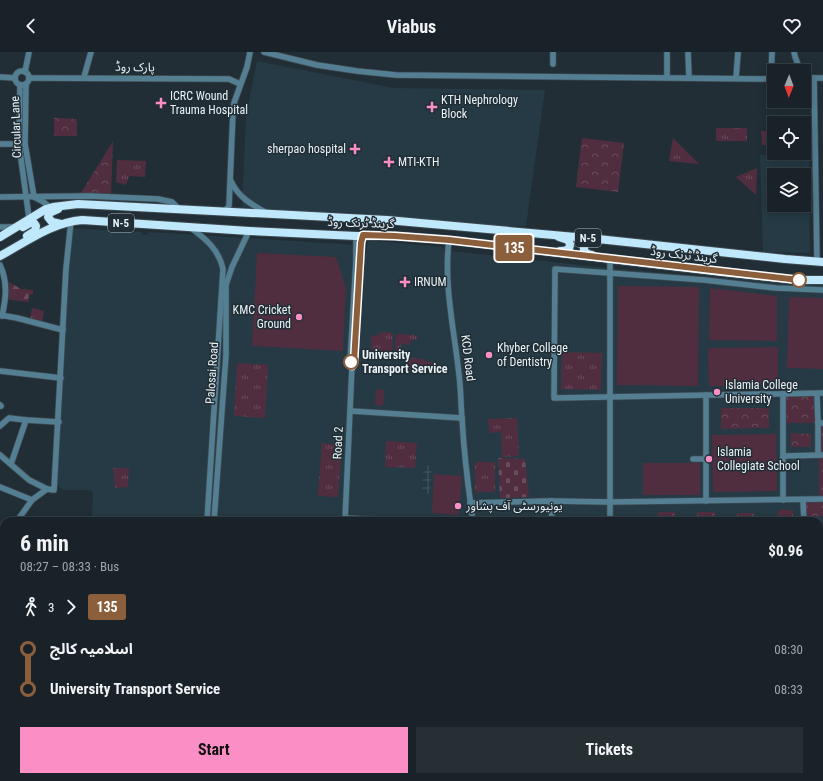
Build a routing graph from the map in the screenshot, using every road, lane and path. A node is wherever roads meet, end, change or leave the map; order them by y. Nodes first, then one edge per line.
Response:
1 (29, 52) edge
2 (91, 52) edge
3 (250, 52) edge
4 (264, 52) edge
5 (553, 52) edge
6 (667, 52) edge
7 (688, 52) edge
8 (738, 52) edge
9 (772, 52) edge
10 (794, 52) edge
11 (553, 64) dead end
12 (772, 64) edge
13 (799, 64) edge
14 (25, 72) junction
15 (0, 77) edge
16 (84, 77) junction
17 (667, 77) junction
18 (15, 78) junction
19 (29, 78) junction
20 (689, 78) junction
21 (736, 78) junction
22 (814, 78) joint
23 (823, 78) edge
24 (767, 79) edge
25 (240, 84) junction
26 (23, 85) junction
27 (0, 144) edge
28 (19, 144) junction
29 (230, 179) junction
30 (0, 197) edge
31 (27, 197) junction
32 (34, 197) junction
33 (46, 206) junction
34 (179, 209) junction
35 (225, 211) junction
36 (267, 213) junction
37 (31, 218) junction
38 (71, 221) junction
39 (56, 223) junction
40 (0, 227) edge
41 (16, 227) junction
42 (191, 228) junction
43 (249, 231) junction
44 (539, 233) junction
45 (360, 235) junction
46 (0, 237) edge
47 (449, 240) junction
48 (0, 242) edge
49 (633, 242) junction
50 (549, 252) junction
51 (0, 256) edge
52 (609, 258) junction
53 (820, 262) edge
54 (0, 265) edge
55 (609, 272) junction
56 (823, 280) edge
57 (823, 290) edge
58 (223, 300) junction
59 (1, 315) edge
60 (63, 330) junction
61 (0, 371) edge
62 (61, 378) junction
63 (783, 394) junction
64 (820, 394) edge
65 (706, 395) junction
66 (610, 397) junction
67 (351, 411) junction
68 (462, 418) junction
69 (26, 420) junction
70 (59, 422) junction
71 (821, 423) edge
72 (0, 426) edge
73 (0, 455) edge
74 (821, 455) edge
75 (783, 456) junction
76 (693, 459) dead end
77 (706, 459) junction
78 (11, 464) junction
79 (0, 487) edge
80 (46, 489) junction
81 (823, 499) edge
82 (32, 500) junction
83 (783, 500) junction
84 (803, 500) junction
85 (551, 501) junction
86 (706, 501) junction
87 (610, 502) junction
88 (470, 503) junction
89 (20, 517) edge
90 (206, 517) edge
91 (214, 517) edge
92 (345, 517) edge
93 (472, 517) edge
94 (552, 517) edge
95 (610, 517) edge
96 (804, 517) edge

1 - 14 street
2 - 16 street
3 - 25 street
4 - 17 street
5 - 11 street
6 - 17 street
7 - 20 street
8 - 21 street
9 - 12 street
10 - 13 street
14 - 18 street
14 - 19 street
15 - 18 street
16 - 19 street, پارک روڈ
16 - 25 street, پارک روڈ
17 - 20 street
18 - 26 street
19 - 26 street
20 - 21 street
21 - 24 street
22 - 23 street
22 - 53 street
25 - 29 street
26 - 28 street
26 - 32 street, Circular Lane
27 - 28 street
28 - 31 street
29 - 35 street
29 - 36 street
30 - 31 street
31 - 32 street
31 - 37 street
32 - 33 street
32 - 34 street
33 - 34 highway, گرینڈ ٹرنک روڈ / N-5
33 - 37 highway, گرینڈ ٹرنک روڈ / N-5
33 - 39 highway
34 - 35 highway, گرینڈ ٹرنک روڈ / N-5
35 - 36 highway, گرینڈ ٹرنک روڈ / N-5
36 - 44 highway, گرینڈ ٹرنک روڈ / N-5
37 - 41 highway, گرینڈ ٹرنک روڈ / N-5
37 - 48 highway
37 - 51 highway
38 - 39 highway, گرینڈ ٹرنک روڈ / N-5
38 - 42 highway, گرینڈ ٹرنک روڈ / N-5
38 - 60 street
39 - 51 highway, گرینڈ ٹرنک روڈ / N-5
40 - 41 street
41 - 46 highway, گرینڈ ٹرنک روڈ / N-5
42 - 43 highway, گرینڈ ٹرنک روڈ / N-5
42 - 58 street
43 - 45 highway, گرینڈ ٹرنک روڈ / N-5
43 - 58 street, Palosai Road
44 - 49 highway, گرینڈ ٹرنک روڈ / N-5
44 - 50 highway
45 - 47 highway, گرینڈ ٹرنک روڈ / N-5
45 - 67 street, Road 2
47 - 50 highway, گرینڈ ٹرنک روڈ / N-5
47 - 68 street, KCD Road
49 - 52 highway
49 - 53 highway, گرینڈ ٹرنک روڈ / N-5
50 - 52 highway, گرینڈ ٹرنک روڈ / N-5
52 - 55 street
52 - 56 highway, گرینڈ ٹرنک روڈ / N-5
54 - 59 street
55 - 57 street
55 - 66 street
55 - 66 street
58 - 90 street
58 - 91 street, Palosai Road
59 - 60 street
60 - 62 street
61 - 62 street
62 - 70 street
63 - 64 street
63 - 65 street
63 - 75 street
64 - 71 street
65 - 66 street
65 - 77 street
66 - 87 street
67 - 68 street
67 - 92 street, Road 2
68 - 88 street, KCD Road
69 - 70 street
69 - 72 street
69 - 78 street
70 - 80 street
71 - 74 street
73 - 78 street
74 - 75 street
75 - 83 street
76 - 77 street
77 - 86 street
78 - 80 street
79 - 82 street
80 - 82 street
81 - 84 street
82 - 89 street
83 - 84 street
83 - 86 street
84 - 96 street
85 - 87 street
85 - 88 street
85 - 94 street
86 - 87 street
87 - 95 street
88 - 93 street, KCD Road

